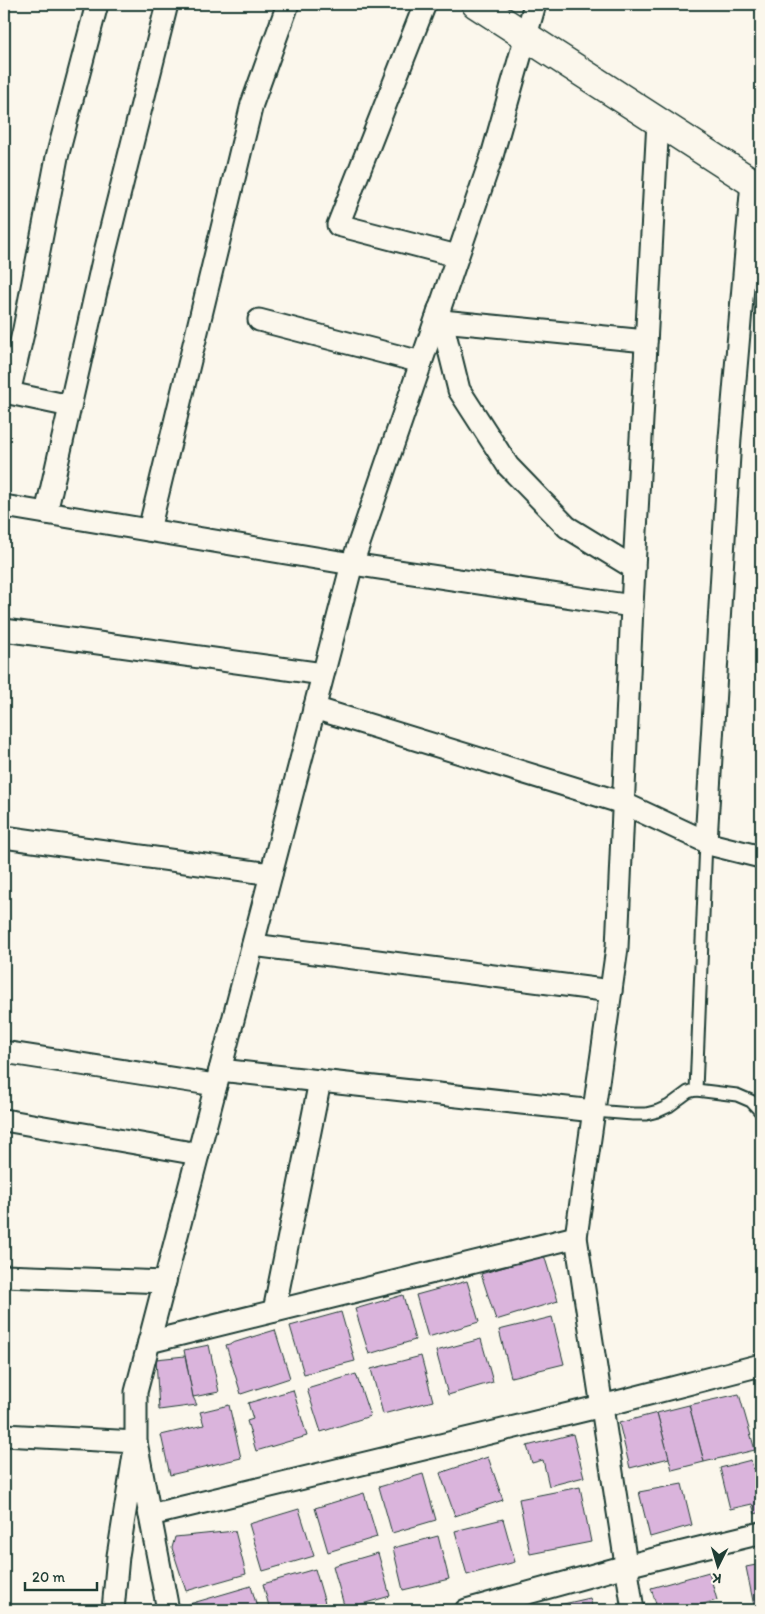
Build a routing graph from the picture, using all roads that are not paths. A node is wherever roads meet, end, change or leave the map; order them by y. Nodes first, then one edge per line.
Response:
1 (97, 4) edge
2 (167, 4) edge
3 (288, 4) edge
4 (426, 4) edge
5 (476, 4) edge
6 (534, 4) edge
7 (527, 36) junction
8 (658, 121) junction
9 (758, 181) edge
10 (457, 256) junction
11 (440, 315) junction
12 (259, 320) dead end
13 (646, 341) junction
14 (421, 362) junction
15 (6, 402) edge
16 (70, 406) junction
17 (4, 506) edge
18 (46, 513) junction
19 (148, 530) junction
20 (352, 564) junction
21 (634, 568) junction
22 (632, 606) junction
23 (4, 630) edge
24 (323, 674) junction
25 (314, 708) junction
26 (623, 803) junction
27 (4, 837) edge
28 (706, 841) junction
29 (761, 857) edge
30 (271, 874) junction
31 (252, 945) junction
32 (611, 991) junction
33 (4, 1052) edge
34 (218, 1077) junction
35 (320, 1081) junction
36 (696, 1090) junction
37 (594, 1111) junction
38 (761, 1112) edge
39 (4, 1120) edge
40 (198, 1154) junction
41 (576, 1237) junction
42 (4, 1276) edge
43 (165, 1282) junction
44 (274, 1311) junction
45 (149, 1342) junction
46 (761, 1365) edge
47 (602, 1406) junction
48 (4, 1435) edge
49 (136, 1442) junction
50 (150, 1515) junction
51 (761, 1534) edge
52 (626, 1566) junction
53 (113, 1610) edge
54 (168, 1610) edge
55 (466, 1610) edge
56 (633, 1610) edge

1 - 15 street
2 - 16 street
3 - 19 street
4 - 10 street
5 - 7 main road
6 - 7 street
7 - 8 main road
7 - 10 street
8 - 9 main road
8 - 13 street
9 - 28 street
10 - 11 street
11 - 13 street
11 - 14 street
11 - 21 street
12 - 14 street
13 - 21 street
14 - 20 street
15 - 16 street
16 - 18 street
17 - 18 street
18 - 19 street
19 - 20 street
20 - 22 street
20 - 24 street
21 - 22 street
22 - 26 street
23 - 24 street
24 - 25 street
25 - 26 street
25 - 30 street
26 - 28 street
26 - 32 street
27 - 30 street
28 - 29 street
28 - 36 lane
30 - 31 street
31 - 32 street
31 - 34 street
32 - 37 street
33 - 34 street
34 - 35 street
34 - 40 street
35 - 37 street
35 - 44 street
36 - 37 lane
36 - 38 lane
37 - 41 street
39 - 40 street
40 - 43 street
41 - 44 street
41 - 47 street
42 - 43 street
43 - 45 street
44 - 45 street
45 - 49 street
46 - 47 street
47 - 50 street
47 - 52 street
48 - 49 street
49 - 50 street
49 - 53 street
50 - 54 street
51 - 52 street
52 - 55 street
52 - 56 street

